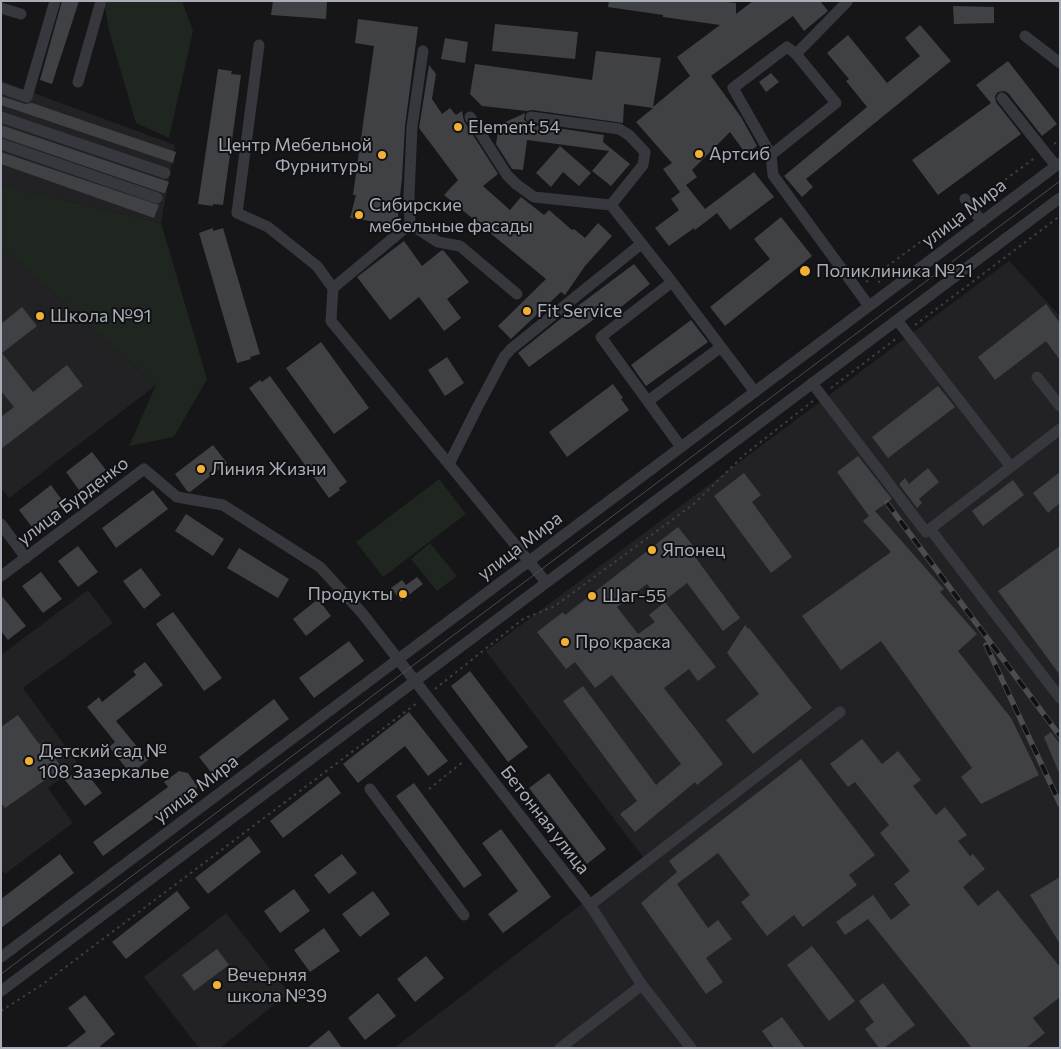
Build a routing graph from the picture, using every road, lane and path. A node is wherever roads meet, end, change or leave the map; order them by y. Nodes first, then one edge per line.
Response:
1 (55, 1) edge
2 (100, 1) edge
3 (847, 2) edge
4 (1, 8) edge
5 (21, 14) dead end
6 (1025, 36) dead end
7 (259, 46) dead end
8 (423, 51) dead end
9 (796, 54) junction
10 (1060, 63) edge
11 (78, 82) dead end
12 (1, 88) edge
13 (1002, 98) dead end
14 (470, 116) dead end
15 (531, 117) dead end
16 (1, 118) edge
17 (1060, 140) edge
18 (1, 144) edge
19 (1043, 152) junction
20 (772, 155) junction
21 (1058, 165) edge
22 (165, 172) dead end
23 (158, 198) dead end
24 (1060, 198) edge
25 (967, 202) junction
26 (611, 205) junction
27 (1060, 216) edge
28 (982, 222) junction
29 (410, 224) junction
30 (641, 244) junction
31 (672, 282) junction
32 (333, 288) junction
33 (856, 289) junction
34 (517, 294) dead end
35 (869, 306) junction
36 (897, 320) junction
37 (906, 332) junction
38 (721, 347) junction
39 (1037, 377) dead end
40 (812, 383) junction
41 (755, 392) junction
42 (821, 395) junction
43 (648, 401) junction
44 (1060, 406) edge
45 (1060, 429) edge
46 (681, 447) junction
47 (449, 464) junction
48 (1011, 467) junction
49 (1, 524) edge
50 (930, 529) junction
51 (26, 558) junction
52 (529, 562) junction
53 (1, 576) edge
54 (546, 582) junction
55 (398, 660) junction
56 (414, 681) junction
57 (426, 696) junction
58 (1060, 698) edge
59 (840, 712) dead end
60 (472, 755) junction
61 (370, 789) dead end
62 (429, 789) dead end
63 (590, 905) junction
64 (464, 915) dead end
65 (1, 957) edge
66 (642, 985) junction
67 (1, 991) edge
68 (1, 1011) edge
69 (560, 1048) edge
70 (691, 1048) edge

1 - 12 street
2 - 11 street
3 - 9 street
4 - 5 street
6 - 10 street
7 - 32 street
8 - 29 street
9 - 20 street
9 - 20 street
13 - 19 street
14 - 26 street
15 - 26 street
16 - 22 street
17 - 19 path
18 - 23 street
19 - 21 street
19 - 25 path
20 - 33 street
21 - 28 street, улица Мира
24 - 36 street
25 - 28 street
25 - 33 path
26 - 30 street
27 - 37 path
28 - 35 street, улица Мира
29 - 32 street
29 - 34 street
30 - 31 street
30 - 47 street
31 - 38 street
31 - 43 street
32 - 47 street
33 - 35 street
35 - 41 street, улица Мира
36 - 37 street
36 - 40 street
37 - 42 path
37 - 48 street
38 - 41 street
38 - 43 street
39 - 44 street
40 - 42 street
40 - 54 street
41 - 46 street, улица Мира
42 - 50 street
42 - 57 path
43 - 46 street
45 - 48 street
46 - 52 street, улица Мира
47 - 52 street
48 - 50 street
49 - 51 street
50 - 58 street
51 - 53 street, улица Бурденко
51 - 55 street, улица Бурденко
52 - 54 street
52 - 55 street, улица Мира
54 - 56 street
55 - 56 street, Бетонная улица
55 - 65 street, улица Мира
56 - 57 street, Бетонная улица
56 - 67 street
57 - 60 street, Бетонная улица
57 - 68 path
59 - 63 street
60 - 62 path
60 - 63 street, Бетонная улица
61 - 64 street
63 - 66 street, Бетонная улица
66 - 69 street
66 - 70 street, Бетонная улица

